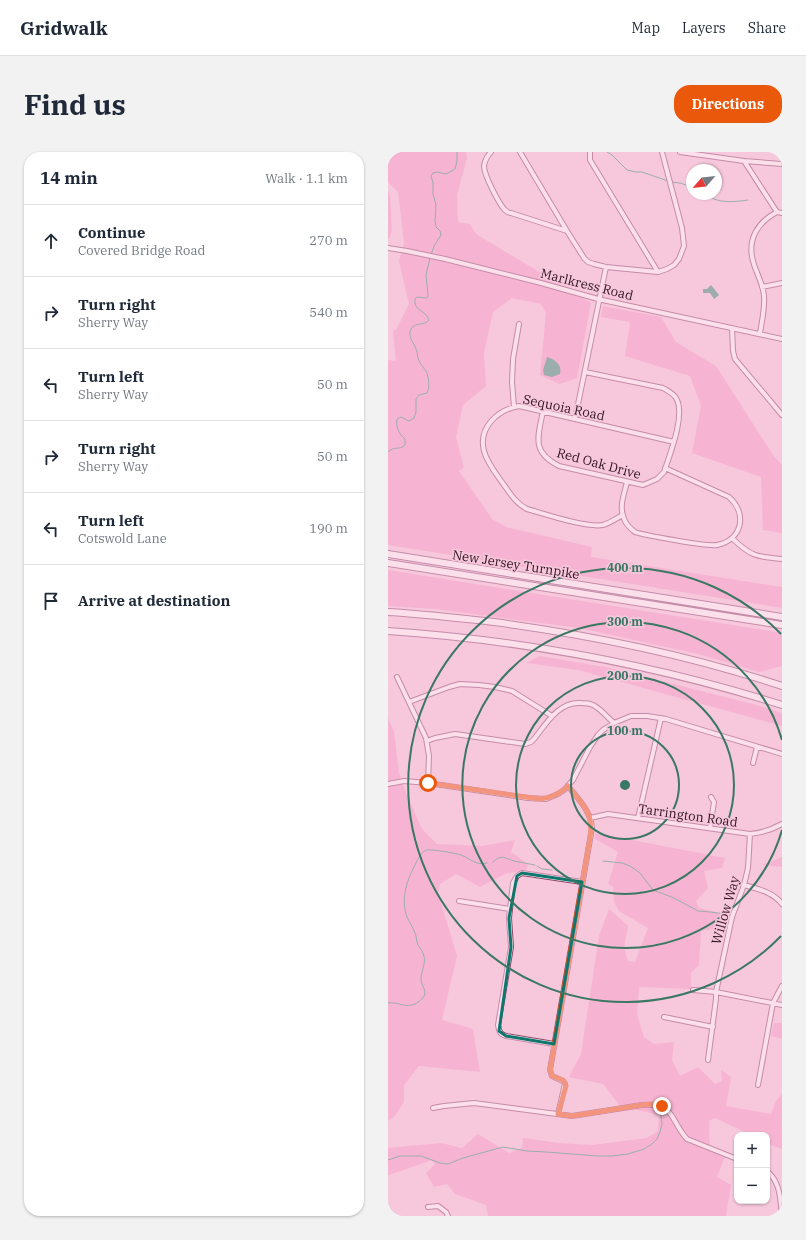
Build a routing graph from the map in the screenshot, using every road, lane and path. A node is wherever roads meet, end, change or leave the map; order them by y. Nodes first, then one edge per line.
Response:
1 (491, 152) edge
2 (520, 152) edge
3 (590, 152) edge
4 (662, 152) edge
5 (680, 152) edge
6 (744, 161) junction
7 (782, 164) edge
8 (777, 212) junction
9 (782, 213) edge
10 (567, 231) junction
11 (388, 248) edge
12 (606, 267) junction
13 (658, 272) junction
14 (782, 283) edge
15 (762, 287) junction
16 (598, 299) junction
17 (519, 324) dead end
18 (732, 328) junction
19 (760, 333) junction
20 (782, 339) edge
21 (585, 372) junction
22 (514, 407) junction
23 (542, 411) junction
24 (782, 415) edge
25 (575, 419) junction
26 (674, 442) junction
27 (665, 468) junction
28 (627, 482) junction
29 (623, 515) junction
30 (732, 538) junction
31 (388, 554) edge
32 (782, 559) edge
33 (388, 563) edge
34 (388, 612) edge
35 (782, 617) edge
36 (782, 625) edge
37 (388, 631) edge
38 (397, 677) dead end
39 (782, 686) edge
40 (409, 702) junction
41 (782, 705) edge
42 (552, 716) junction
43 (661, 718) junction
44 (614, 723) junction
45 (427, 742) junction
46 (757, 747) junction
47 (782, 754) edge
48 (753, 763) dead end
49 (428, 783) junction
50 (388, 784) edge
51 (568, 786) junction
52 (711, 797) dead end
53 (590, 818) junction
54 (638, 818) junction
55 (782, 824) edge
56 (710, 828) junction
57 (750, 834) junction
58 (582, 882) junction
59 (744, 885) junction
60 (459, 901) dead end
61 (782, 904) edge
62 (510, 909) junction
63 (782, 986) edge
64 (693, 990) dead end
65 (716, 992) junction
66 (773, 1003) junction
67 (782, 1005) edge
68 (664, 1017) dead end
69 (713, 1027) junction
70 (554, 1044) junction
71 (708, 1060) dead end
72 (758, 1085) dead end
73 (433, 1108) dead end
74 (558, 1114) junction
75 (734, 1158) edge
76 (770, 1174) edge
77 (428, 1207) dead end
78 (448, 1216) edge
79 (782, 1216) edge

1 - 10 street
2 - 10 street
3 - 13 street
4 - 13 street
5 - 6 street
6 - 7 street
6 - 8 street
8 - 9 street
8 - 15 street
10 - 12 street
11 - 16 street, Marlkress Road
12 - 13 street
12 - 16 street
14 - 15 street
15 - 19 street
16 - 18 street, Marlkress Road
16 - 21 street
17 - 22 street
18 - 19 street, Marlkress Road
18 - 24 street
19 - 20 street, Marlkress Road
21 - 25 street
21 - 26 street, Red Oak Drive
22 - 23 street, Sequoia Road
22 - 29 street, Sequoia Road
23 - 25 street, Sequoia Road
23 - 28 street, Red Oak Drive
25 - 26 street, Sequoia Road
26 - 27 street, Red Oak Drive
27 - 28 street, Red Oak Drive
27 - 30 street
28 - 29 street
29 - 30 street
30 - 32 street
31 - 35 highway, New Jersey Turnpike
33 - 36 highway, New Jersey Turnpike
34 - 39 highway
37 - 41 highway
38 - 40 street
40 - 42 street
40 - 45 street
42 - 44 street
42 - 45 street
43 - 44 street
43 - 46 street
43 - 54 street
44 - 51 street
45 - 49 street
46 - 47 street
46 - 48 street
49 - 50 street
49 - 51 street
51 - 53 street
52 - 56 street
53 - 54 street, Tarrington Road
53 - 58 street
54 - 56 street, Tarrington Road
55 - 57 street, Tarrington Road
56 - 57 street, Tarrington Road
57 - 59 street, Willow Way
58 - 62 street
58 - 70 street
59 - 61 street
59 - 65 street, Willow Way
60 - 62 street
62 - 70 street
63 - 66 street
64 - 65 street
65 - 66 street
65 - 69 street, Willow Way
66 - 67 street
66 - 72 street
68 - 69 street
69 - 71 street, Willow Way
70 - 74 street
73 - 74 street
74 - 75 street
76 - 79 street
77 - 78 street

